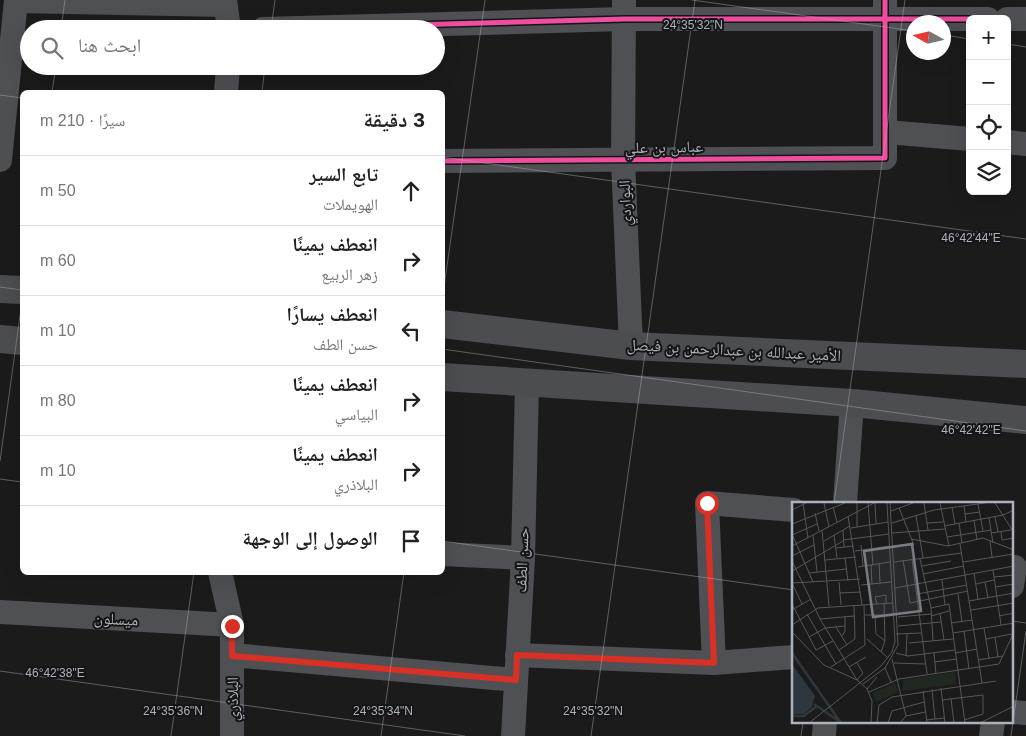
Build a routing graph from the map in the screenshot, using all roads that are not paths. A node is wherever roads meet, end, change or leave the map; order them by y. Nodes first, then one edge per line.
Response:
1 (16, 0) edge
2 (224, 3) edge
3 (762, 9) edge
4 (886, 9) edge
5 (625, 10) edge
6 (966, 17) edge
7 (1011, 19) edge
8 (1026, 19) edge
9 (227, 20) edge
10 (434, 20) edge
11 (227, 75) edge
12 (226, 90) edge
13 (886, 132) junction
14 (966, 139) edge
15 (1011, 142) edge
16 (1026, 144) edge
17 (0, 160) edge
18 (623, 160) junction
19 (445, 161) edge
20 (0, 289) edge
21 (20, 290) edge
22 (445, 324) edge
23 (0, 339) edge
24 (20, 341) edge
25 (631, 346) junction
26 (1026, 364) edge
27 (445, 377) edge
28 (527, 384) junction
29 (852, 403) junction
30 (1026, 420) edge
31 (845, 502) edge
32 (792, 510) edge
33 (445, 554) edge
34 (523, 558) junction
35 (221, 575) edge
36 (0, 612) edge
37 (232, 626) junction
38 (517, 655) junction
39 (232, 656) junction
40 (792, 657) edge
41 (714, 663) junction
42 (516, 680) junction
43 (232, 736) edge
44 (513, 736) edge

1 - 2 street
1 - 17 street
2 - 9 street
3 - 4 street
3 - 5 street
4 - 6 street
4 - 13 street
5 - 10 street
5 - 18 street, البواردي
7 - 8 street
11 - 12 street
13 - 14 street
13 - 18 street, عباس بن علي
15 - 16 street
18 - 19 street, عباس بن علي
18 - 25 street, البواردي
20 - 21 main road
22 - 25 main road, الأمير عبدالله بن عبدالرحمن بن فيصل
23 - 24 main road
25 - 26 main road, الأمير عبدالله بن عبدالرحمن بن فيصل
27 - 28 main road
28 - 29 main road
28 - 34 street, حسن الطف
29 - 30 main road
29 - 31 street
32 - 41 street
33 - 34 street
34 - 38 street, حسن الطف
35 - 37 street, البلاذري
36 - 37 street, ميسلون
37 - 39 street, البلاذري
38 - 41 street
38 - 42 street, حسن الطف
39 - 42 street
39 - 43 street, البلاذري
40 - 41 street
42 - 44 street, حسن الطف

